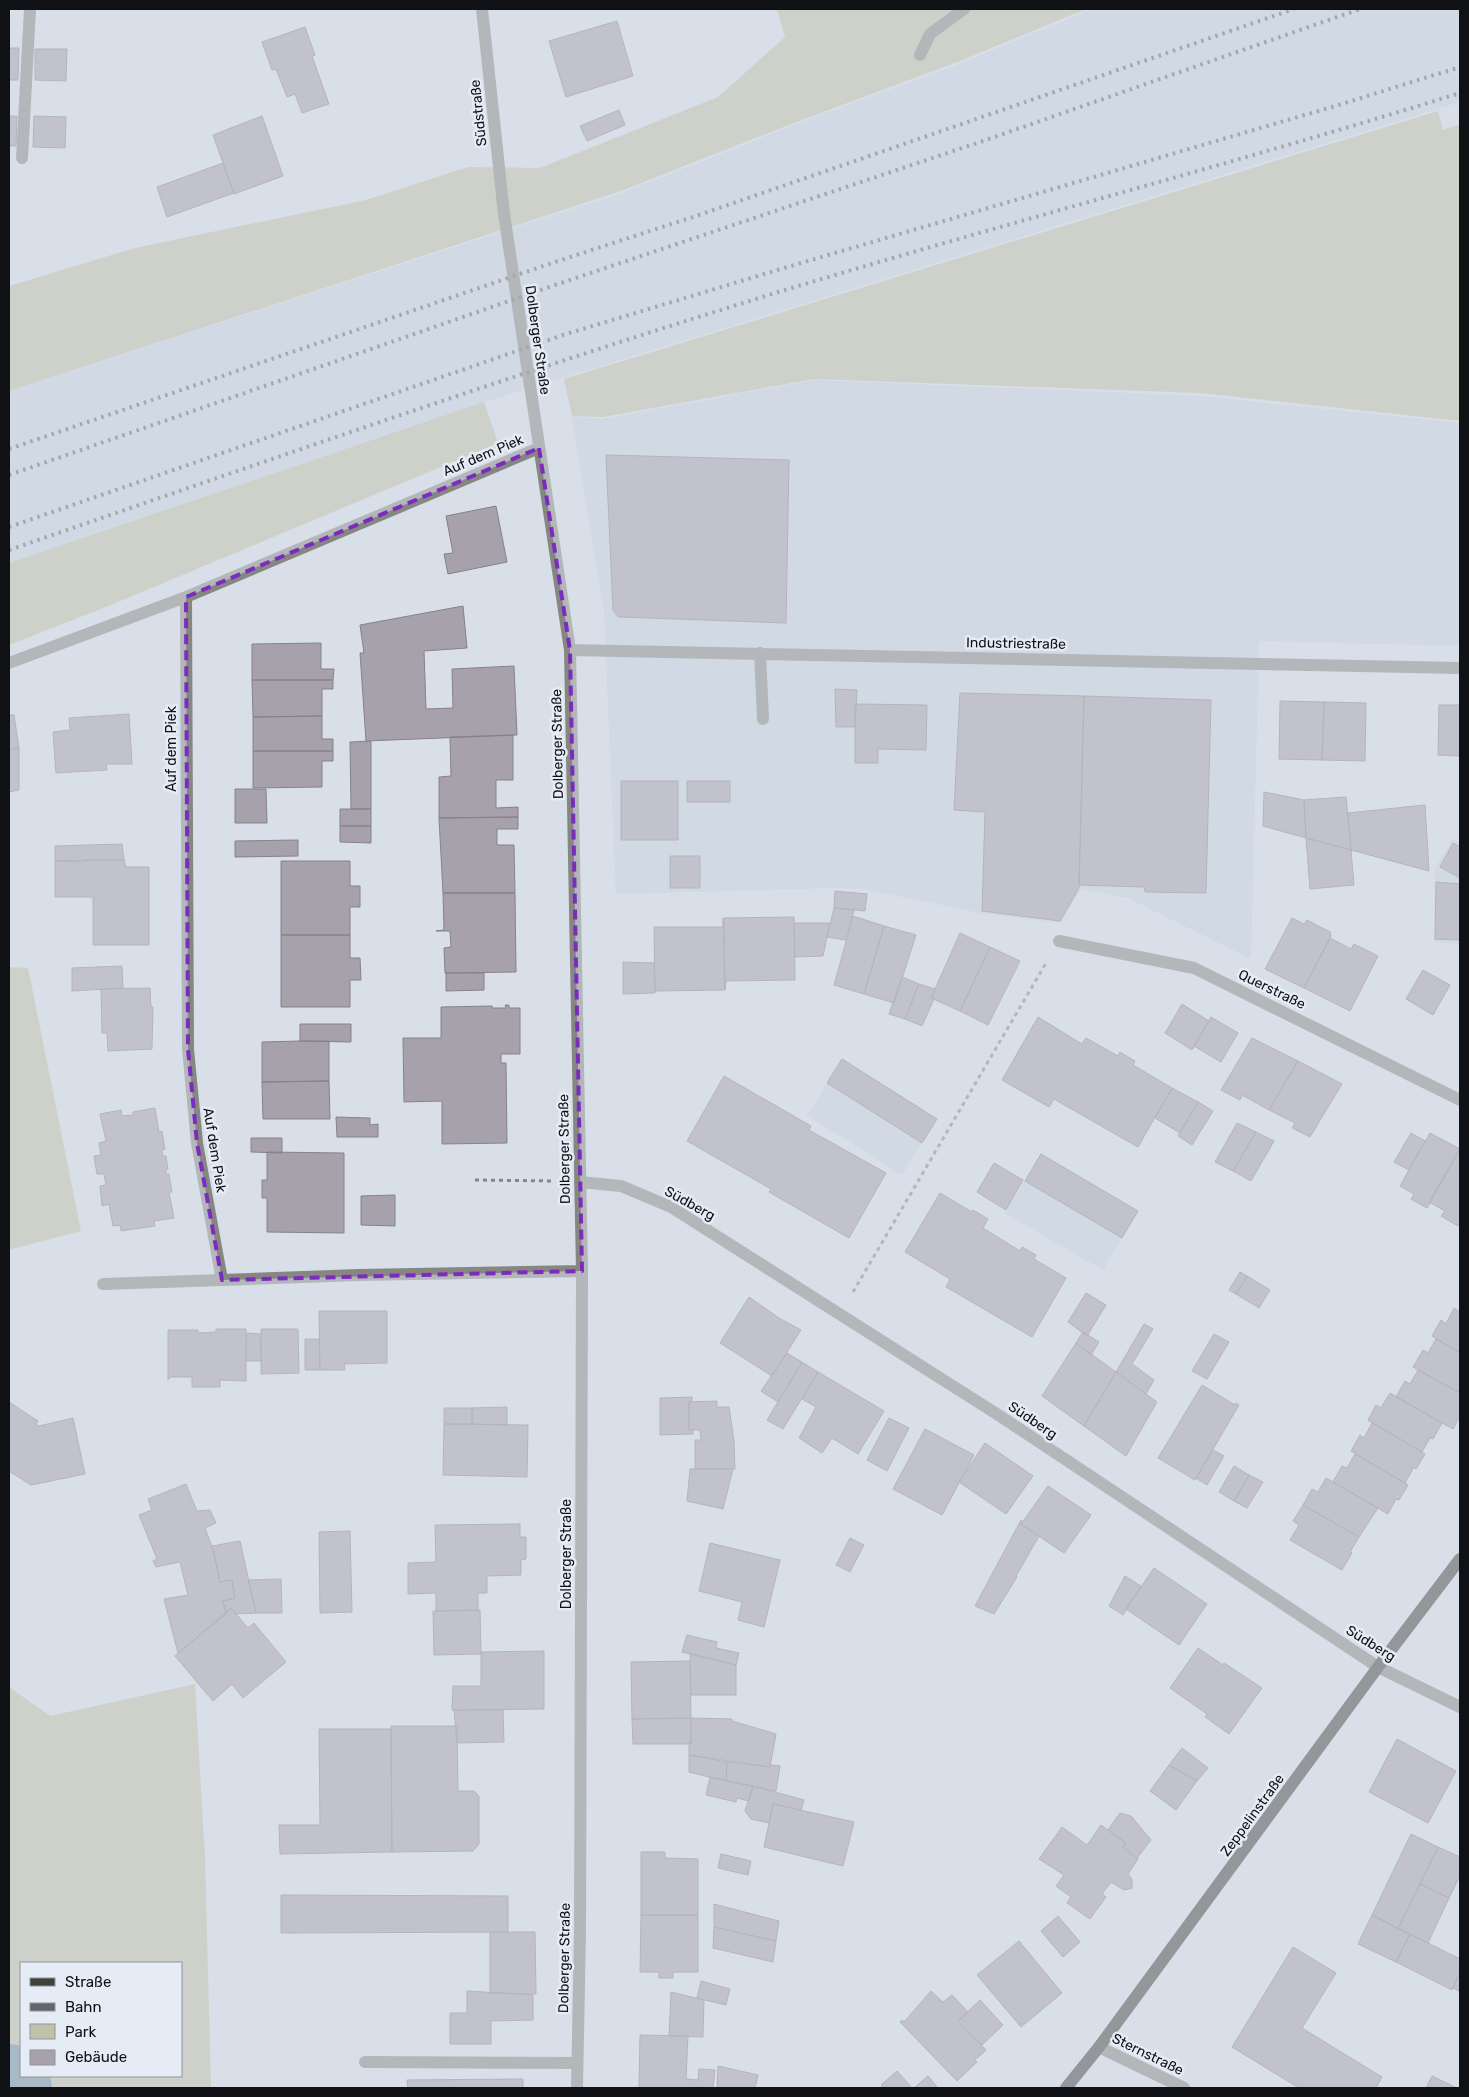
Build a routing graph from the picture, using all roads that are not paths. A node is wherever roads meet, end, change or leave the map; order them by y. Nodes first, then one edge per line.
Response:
1 (30, 9) edge
2 (482, 9) edge
3 (964, 9) edge
4 (920, 55) dead end
5 (22, 158) dead end
6 (504, 214) joint
7 (538, 448) junction
8 (186, 598) junction
9 (570, 650) junction
10 (760, 653) junction
11 (9, 663) edge
12 (1460, 668) edge
13 (763, 719) dead end
14 (1058, 941) road end
15 (1460, 1100) edge
16 (580, 1182) junction
17 (582, 1271) junction
18 (222, 1280) junction
19 (103, 1284) dead end
20 (1460, 1559) edge
21 (1378, 1667) junction
22 (1460, 1707) edge
23 (1099, 2047) junction
24 (365, 2062) dead end
25 (577, 2063) junction
26 (577, 2088) edge
27 (1066, 2088) edge
28 (1184, 2088) edge

1 - 5 street
2 - 6 street, Südstraße
3 - 4 street
6 - 7 street, Dolberger Straße
7 - 8 street, Auf dem Piek
7 - 9 street, Dolberger Straße
8 - 11 street
8 - 18 street, Auf dem Piek
9 - 10 street, Industriestraße
9 - 16 street, Dolberger Straße
10 - 12 street, Industriestraße
10 - 13 street
14 - 15 street, Querstraße
16 - 17 street, Dolberger Straße
16 - 21 street, Südberg
17 - 18 street
17 - 25 street, Dolberger Straße
18 - 19 street
20 - 21 main road, Zeppelinstraße
21 - 22 street, Südberg
21 - 23 main road, Zeppelinstraße
23 - 27 main road, Zeppelinstraße
23 - 28 street, Sternstraße
24 - 25 street
25 - 26 street, Dolberger Straße

